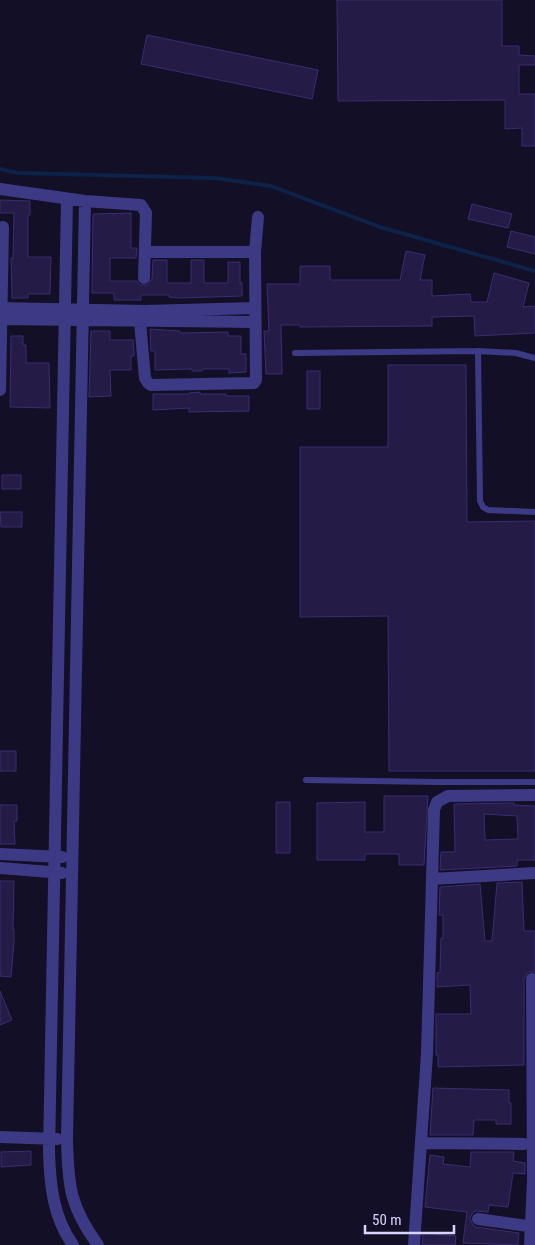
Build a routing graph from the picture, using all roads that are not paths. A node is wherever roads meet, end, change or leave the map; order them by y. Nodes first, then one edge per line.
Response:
1 (0, 189) edge
2 (67, 199) junction
3 (85, 201) junction
4 (258, 217) dead end
5 (3, 227) dead end
6 (1, 247) edge
7 (146, 252) junction
8 (255, 252) junction
9 (144, 278) dead end
10 (255, 308) junction
11 (1, 314) edge
12 (64, 315) junction
13 (82, 315) junction
14 (140, 322) junction
15 (255, 322) junction
16 (478, 351) junction
17 (295, 353) dead end
18 (535, 358) edge
19 (0, 380) edge
20 (0, 390) edge
21 (535, 512) edge
22 (60, 562) junction
23 (78, 562) junction
24 (306, 780) dead end
25 (535, 782) edge
26 (535, 795) edge
27 (0, 854) edge
28 (55, 857) junction
29 (72, 858) junction
30 (0, 868) edge
31 (55, 872) junction
32 (535, 873) edge
33 (72, 874) junction
34 (432, 879) junction
35 (532, 978) dead end
36 (534, 1014) edge
37 (0, 1137) edge
38 (67, 1139) junction
39 (49, 1140) junction
40 (422, 1143) junction
41 (524, 1144) dead end
42 (478, 1219) dead end
43 (533, 1227) edge
44 (72, 1245) edge
45 (98, 1245) edge
46 (414, 1245) edge
47 (530, 1245) edge

1 - 2 street
2 - 3 street
2 - 12 street
3 - 7 street
3 - 13 street
4 - 8 street
5 - 6 street
6 - 11 street
7 - 8 street
7 - 9 street
8 - 10 street
10 - 13 street
10 - 15 street
11 - 12 street
11 - 19 street
12 - 13 street
12 - 22 street
13 - 14 street
13 - 23 street
14 - 15 street
14 - 15 street
16 - 17 lane
16 - 18 lane
16 - 21 lane
19 - 20 street
22 - 23 street
22 - 28 street
23 - 29 street
24 - 25 lane
26 - 34 street
27 - 28 street
28 - 29 street
28 - 31 street
29 - 33 street
30 - 31 street
31 - 33 street
31 - 39 street
32 - 34 street
33 - 38 street
34 - 40 street
35 - 36 street
36 - 43 street
37 - 39 street
38 - 39 street
38 - 45 street
39 - 44 street
40 - 41 street
40 - 46 street
42 - 43 street
43 - 47 street

